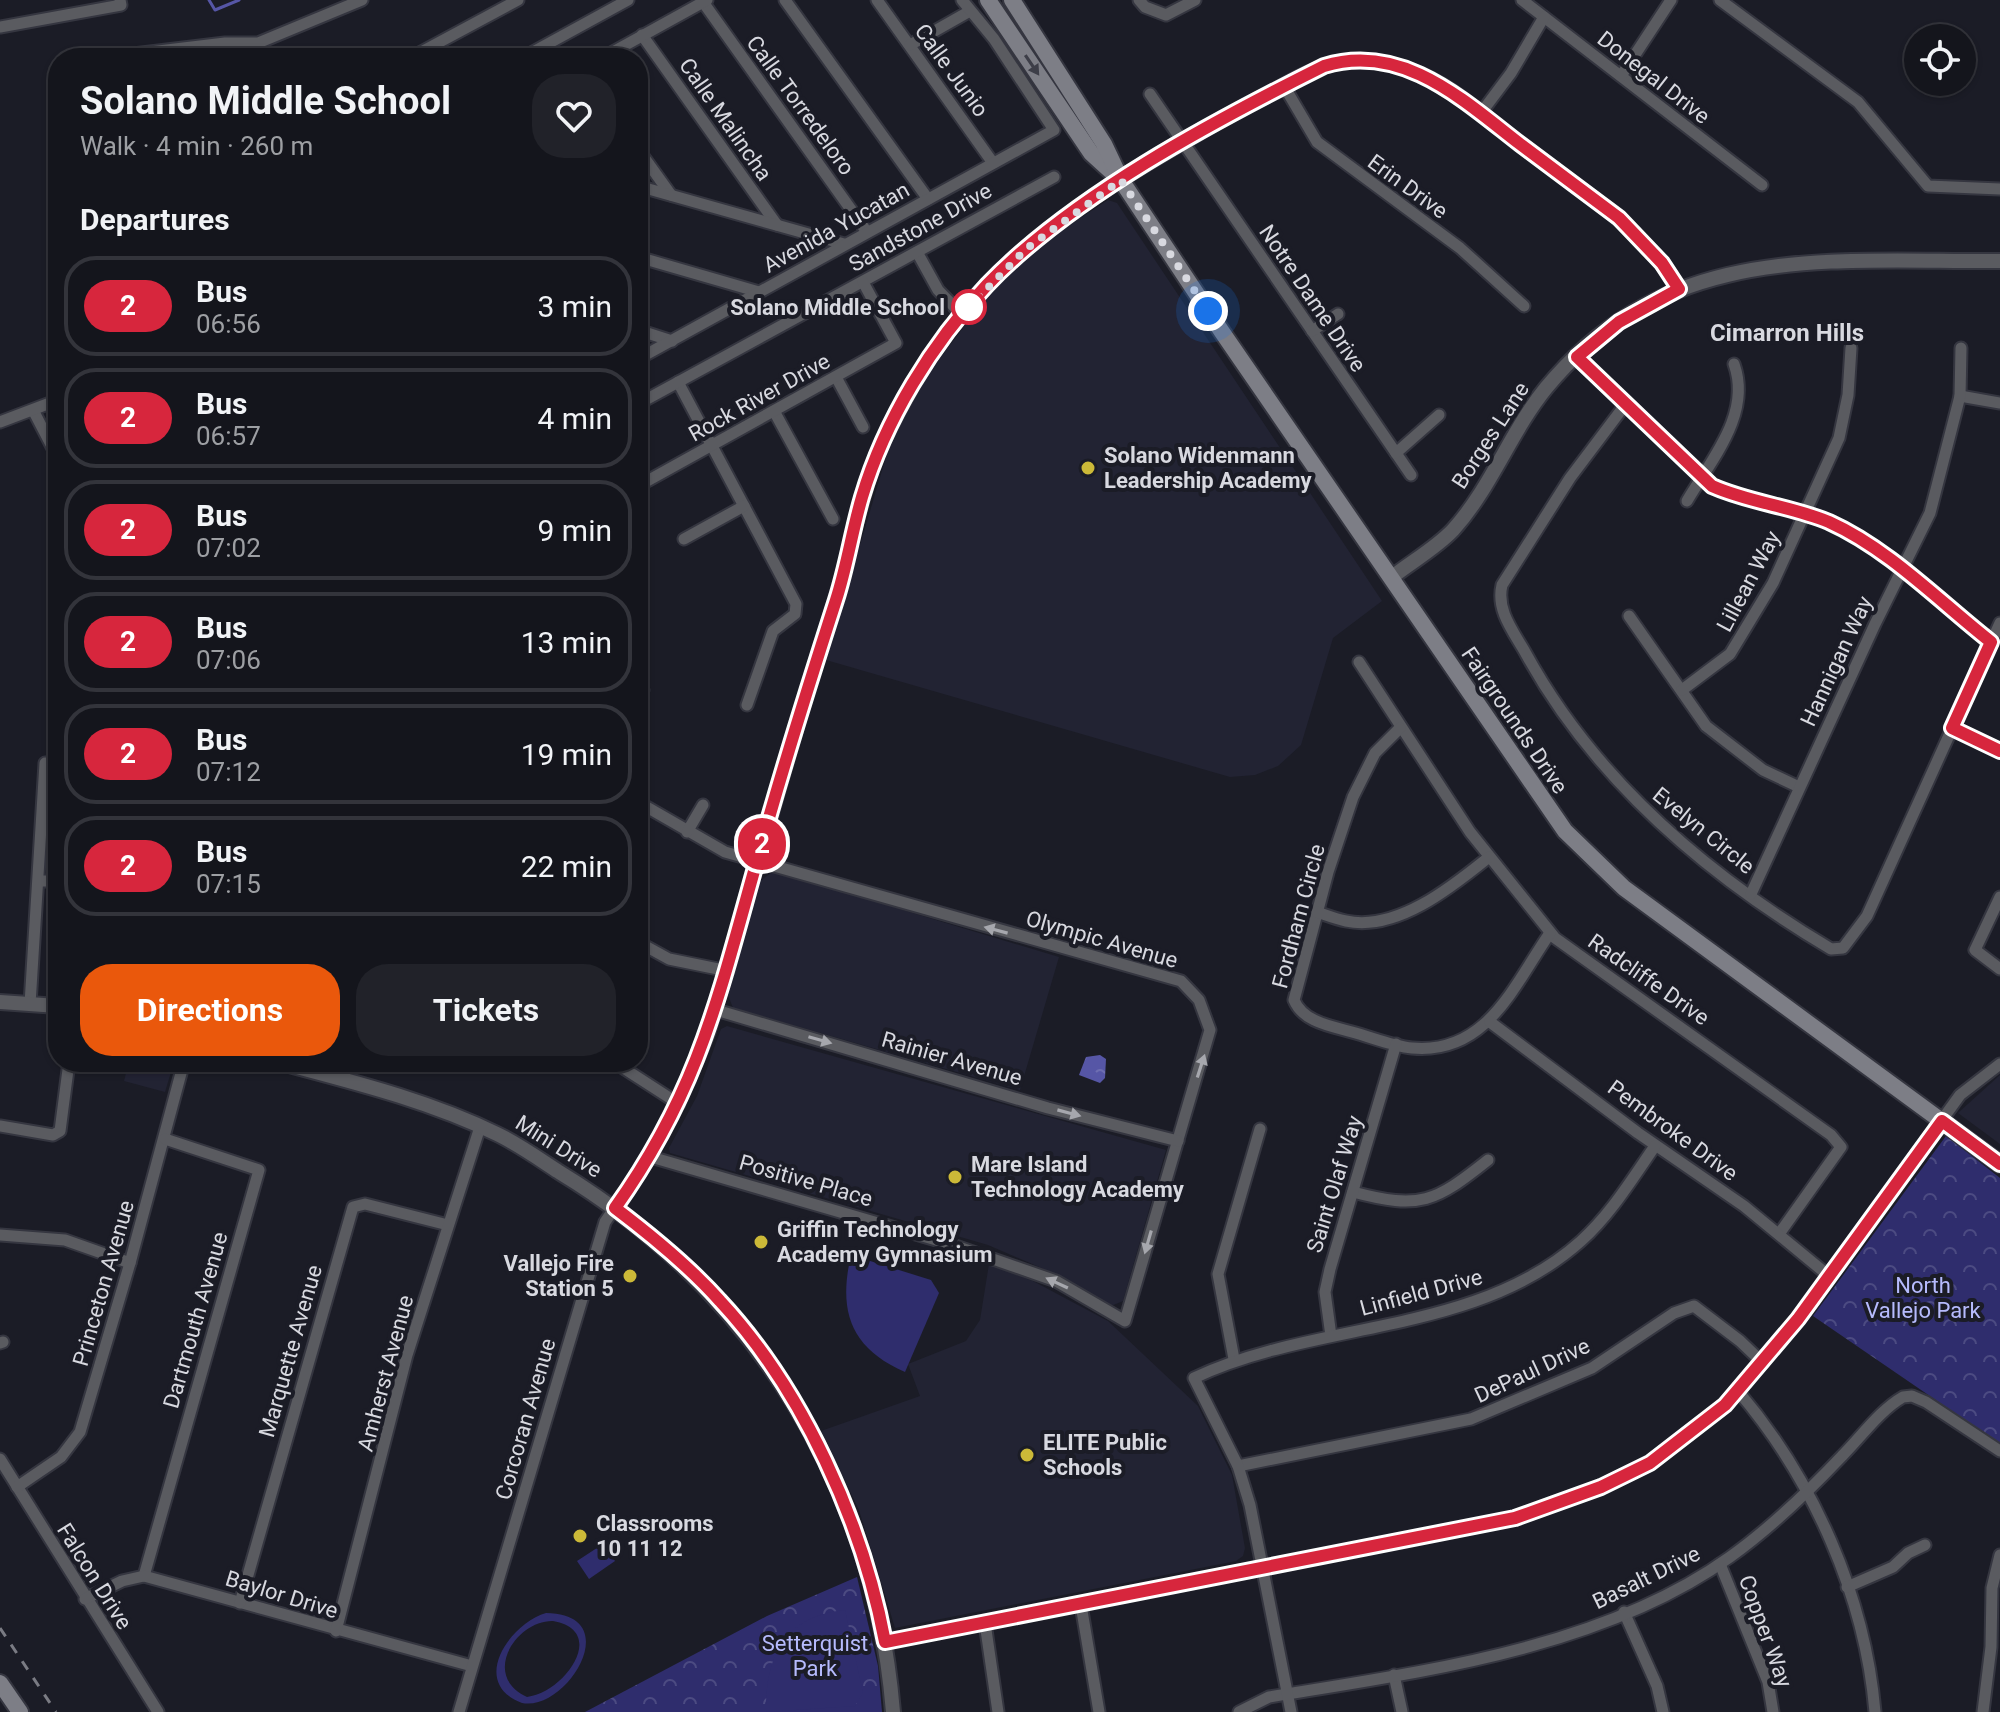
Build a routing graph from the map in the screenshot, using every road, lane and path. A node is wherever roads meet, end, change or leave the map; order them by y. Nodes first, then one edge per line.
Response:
1 (362, 0) edge
2 (518, 0) edge
3 (628, 0) edge
4 (785, 0) edge
5 (877, 0) edge
6 (962, 0) edge
7 (988, 0) edge
8 (1012, 0) edge
9 (1139, 0) edge
10 (1195, 0) edge
11 (1522, 0) edge
12 (1671, 0) edge
13 (1720, 0) edge
14 (705, 1) edge
15 (121, 3) edge
16 (970, 11) junction
17 (1544, 17) junction
18 (0, 27) edge
19 (642, 35) junction
20 (242, 43) junction
21 (910, 45) junction
22 (195, 48) edge
23 (242, 48) edge
24 (429, 48) edge
25 (540, 48) edge
26 (619, 48) edge
27 (1621, 76) junction
28 (1284, 86) junction
29 (1150, 94) dead end
30 (1481, 113) junction
31 (1184, 143) junction
32 (1098, 149) junction
33 (648, 163) edge
34 (993, 163) junction
35 (1054, 177) dead end
36 (1121, 180) junction
37 (1762, 185) dead end
38 (648, 189) edge
39 (2000, 189) edge
40 (671, 195) junction
41 (928, 199) junction
42 (777, 225) junction
43 (867, 232) junction
44 (844, 244) junction
45 (917, 252) junction
46 (648, 260) edge
47 (2000, 261) edge
48 (863, 282) junction
49 (1679, 289) junction
50 (759, 292) junction
51 (1524, 306) dead end
52 (1338, 314) dead end
53 (963, 316) junction
54 (1312, 331) junction
55 (648, 333) edge
56 (672, 341) junction
57 (1851, 348) dead end
58 (1961, 348) dead end
59 (648, 354) edge
60 (1577, 357) junction
61 (1734, 364) dead end
62 (836, 377) junction
63 (678, 382) junction
64 (1960, 396) junction
65 (648, 398) edge
66 (2000, 403) edge
67 (48, 404) edge
68 (1625, 405) junction
69 (33, 410) junction
70 (774, 411) junction
71 (1439, 415) dead end
72 (0, 422) edge
73 (863, 427) dead end
74 (48, 439) edge
75 (712, 446) junction
76 (1396, 453) junction
77 (1411, 475) dead end
78 (1700, 477) junction
79 (648, 481) edge
80 (1687, 501) dead end
81 (744, 506) junction
82 (1804, 514) junction
83 (833, 519) dead end
84 (684, 539) dead end
85 (1901, 571) junction
86 (1391, 578) junction
87 (1629, 616) dead end
88 (2000, 623) edge
89 (1991, 642) junction
90 (1359, 662) dead end
91 (1682, 690) junction
92 (747, 705) dead end
93 (1400, 728) junction
94 (1952, 728) junction
95 (2000, 751) edge
96 (48, 763) edge
97 (1799, 787) junction
98 (703, 805) dead end
99 (648, 808) edge
100 (687, 832) junction
101 (1489, 857) junction
102 (756, 861) junction
103 (39, 881) junction
104 (48, 881) edge
105 (1751, 894) junction
106 (2000, 897) edge
107 (1317, 912) junction
108 (1550, 933) junction
109 (648, 947) edge
110 (2000, 969) edge
111 (728, 971) junction
112 (0, 1002) edge
113 (30, 1004) junction
114 (48, 1005) edge
115 (716, 1010) junction
116 (1490, 1022) junction
117 (1396, 1044) junction
118 (2000, 1064) edge
119 (68, 1072) edge
120 (182, 1072) edge
121 (315, 1072) edge
122 (629, 1072) edge
123 (679, 1104) junction
124 (1942, 1121) junction
125 (0, 1126) edge
126 (480, 1127) junction
127 (1260, 1129) dead end
128 (165, 1139) junction
129 (1178, 1141) junction
130 (1655, 1146) junction
131 (651, 1157) junction
132 (1488, 1160) dead end
133 (2000, 1164) edge
134 (1353, 1192) junction
135 (615, 1208) junction
136 (448, 1225) junction
137 (1779, 1234) junction
138 (0, 1235) edge
139 (130, 1263) junction
140 (1829, 1276) junction
141 (1125, 1321) joint
142 (1331, 1336) junction
143 (1234, 1359) junction
144 (1763, 1363) junction
145 (1738, 1391) junction
146 (2000, 1451) edge
147 (0, 1459) edge
148 (1238, 1466) junction
149 (17, 1487) junction
150 (1808, 1492) junction
151 (1925, 1545) dead end
152 (2000, 1555) edge
153 (1720, 1564) junction
154 (1263, 1568) junction
155 (144, 1576) junction
156 (1847, 1587) junction
157 (85, 1599) junction
158 (240, 1603) junction
159 (1081, 1605) junction
160 (1624, 1612) junction
161 (985, 1623) junction
162 (336, 1631) junction
163 (885, 1642) junction
164 (472, 1666) junction
165 (1394, 1675) junction
166 (0, 1683) edge
167 (1288, 1694) junction
168 (20, 1712) edge
169 (158, 1712) edge
170 (459, 1712) edge
171 (893, 1712) edge
172 (998, 1712) edge
173 (1099, 1712) edge
174 (1239, 1712) edge
175 (1291, 1712) edge
176 (1402, 1712) edge
177 (1663, 1712) edge
178 (1773, 1712) edge
179 (1875, 1712) edge
180 (1983, 1712) edge

1 - 20 street
2 - 24 street
3 - 25 street
4 - 41 street
5 - 21 street, Calle Junio
6 - 16 street
7 -> 32 main road
8 - 32 main road
9 - 10 street
11 - 17 street, Donegal Drive
12 - 27 street
13 - 39 street
14 - 19 street
14 - 43 street, Calle Torredeloro
15 - 18 street
16 - 21 street
16 - 34 street, Avenida Yucatan
17 - 27 street, Donegal Drive
17 - 30 street
19 - 26 street
19 - 42 street, Calle Malincha
20 - 22 street
20 - 23 street
21 - 34 street, Calle Junio
27 - 37 street, Donegal Drive
28 - 30 street, Corcoran Avenue
28 - 31 street, Corcoran Avenue
28 - 51 street, Erin Drive
29 - 31 street, Notre Dame Drive
30 - 49 street, Corcoran Avenue
31 - 36 street, Corcoran Avenue
31 - 54 street, Notre Dame Drive
32 - 36 main road, Fairgrounds Drive
33 - 40 street
34 - 41 street, Avenida Yucatan
35 - 45 street, Sandstone Drive
36 - 53 street, Corcoran Avenue
36 - 86 main road, Fairgrounds Drive
38 - 40 street
40 - 42 street
41 - 43 street, Avenida Yucatan
42 - 44 street
43 - 44 street, Avenida Yucatan
44 - 50 street, Avenida Yucatan
45 - 48 street, Sandstone Drive
45 - 53 street
46 - 50 street
47 - 49 street, Borges Lane
48 - 62 street, Rock River Drive
48 - 63 street, Sandstone Drive
49 - 60 street, Borges Lane
50 - 56 street, Avenida Yucatan
52 - 54 street
53 - 102 street, Corcoran Avenue
54 - 76 street, Notre Dame Drive
55 - 56 street
56 - 59 street, Avenida Yucatan
57 - 82 street, Lillean Way
58 - 64 street, Hannigan Way
60 - 68 street
60 - 86 street, Borges Lane
61 - 78 street
62 - 70 street, Rock River Drive
62 - 73 street
63 - 65 street, Sandstone Drive
63 - 75 street
64 - 66 street
64 - 85 street, Hannigan Way
67 - 69 street
68 - 78 street
68 - 105 street, Evelyn Circle
69 - 72 street
69 - 74 street
70 - 75 street, Rock River Drive
70 - 83 street
71 - 76 street
75 - 79 street, Rock River Drive
75 - 81 street
76 - 77 street, Notre Dame Drive
78 - 80 street
78 - 82 street
81 - 84 street
81 - 92 street
82 - 85 street
82 - 91 street, Lillean Way
85 - 89 street
85 - 97 street, Hannigan Way
86 - 124 main road, Fairgrounds Drive
87 - 91 street
88 - 89 street, Evelyn Circle
89 - 94 street, Evelyn Circle
90 - 93 street, Radcliffe Drive
91 - 97 street
93 - 101 street, Radcliffe Drive
93 - 107 street, Fordham Circle
94 - 95 street
94 - 105 street, Evelyn Circle
96 - 103 street
97 - 105 street, Hannigan Way
98 - 100 street
99 - 100 street, Olympic Avenue
100 - 102 street, Olympic Avenue
101 - 107 street
101 - 108 street, Radcliffe Drive
102 - 111 street, Corcoran Avenue
129 -> 102 street, Olympic Avenue
103 - 104 street
103 - 113 street
106 - 110 street
107 - 117 street, Fordham Circle
108 - 116 street, Fordham Circle
108 - 137 street, Radcliffe Drive
109 - 111 street
111 - 115 street, Corcoran Avenue
112 - 113 street
113 - 114 street
115 - 123 street, Corcoran Avenue
115 -> 129 street, Rainier Avenue
116 - 117 street, Fordham Circle
116 - 130 street, Pembroke Drive
117 - 134 street, Saint Olaf Way
118 - 124 street
119 - 125 street
120 - 128 street, Princeton Avenue
121 - 126 street, Mini Drive
122 - 123 street
123 - 131 street, Corcoran Avenue
124 - 133 main road, Fairgrounds Drive
124 - 140 street
126 - 135 street, Mini Drive
126 - 136 street, Amherst Avenue
127 - 143 street
128 - 139 street, Princeton Avenue
128 - 155 street, Dartmouth Avenue
129 -> 141 street, Olympic Avenue
130 - 137 street, Pembroke Drive
130 - 142 street, Linfield Drive
131 - 135 street, Corcoran Avenue
141 -> 131 street, Positive Place
132 - 134 street
134 - 142 street, Saint Olaf Way
135 - 163 street, Mini Drive
135 - 164 street, Corcoran Avenue
136 - 158 street, Marquette Avenue
136 - 162 street, Amherst Avenue
137 - 140 street, Pembroke Drive
138 - 139 street
139 - 149 street, Princeton Avenue
140 - 144 street
142 - 143 street, Linfield Drive
143 - 148 street, Linfield Drive
144 - 145 street
144 - 148 street, DePaul Drive
145 - 150 street
145 - 154 street
146 - 150 street, Basalt Drive
147 - 149 street, Falcon Drive
148 - 154 street
149 - 157 street, Falcon Drive
150 - 153 street, Basalt Drive
150 - 156 street
151 - 156 street
152 - 180 street
153 - 160 street, Basalt Drive
153 - 178 street, Copper Way
154 - 159 street
154 - 167 street
155 - 157 street
155 - 158 street, Baylor Drive
156 - 179 street
157 - 169 street, Falcon Drive
158 - 162 street, Baylor Drive
159 - 161 street
159 - 173 street
160 - 165 street, Basalt Drive
160 - 177 street
161 - 163 street
161 - 172 street
162 - 164 street, Baylor Drive
163 - 171 street, Mini Drive
164 - 170 street, Corcoran Avenue
165 - 167 street, Basalt Drive
165 - 176 street
166 - 168 main road
167 - 174 street, Basalt Drive
167 - 175 street

